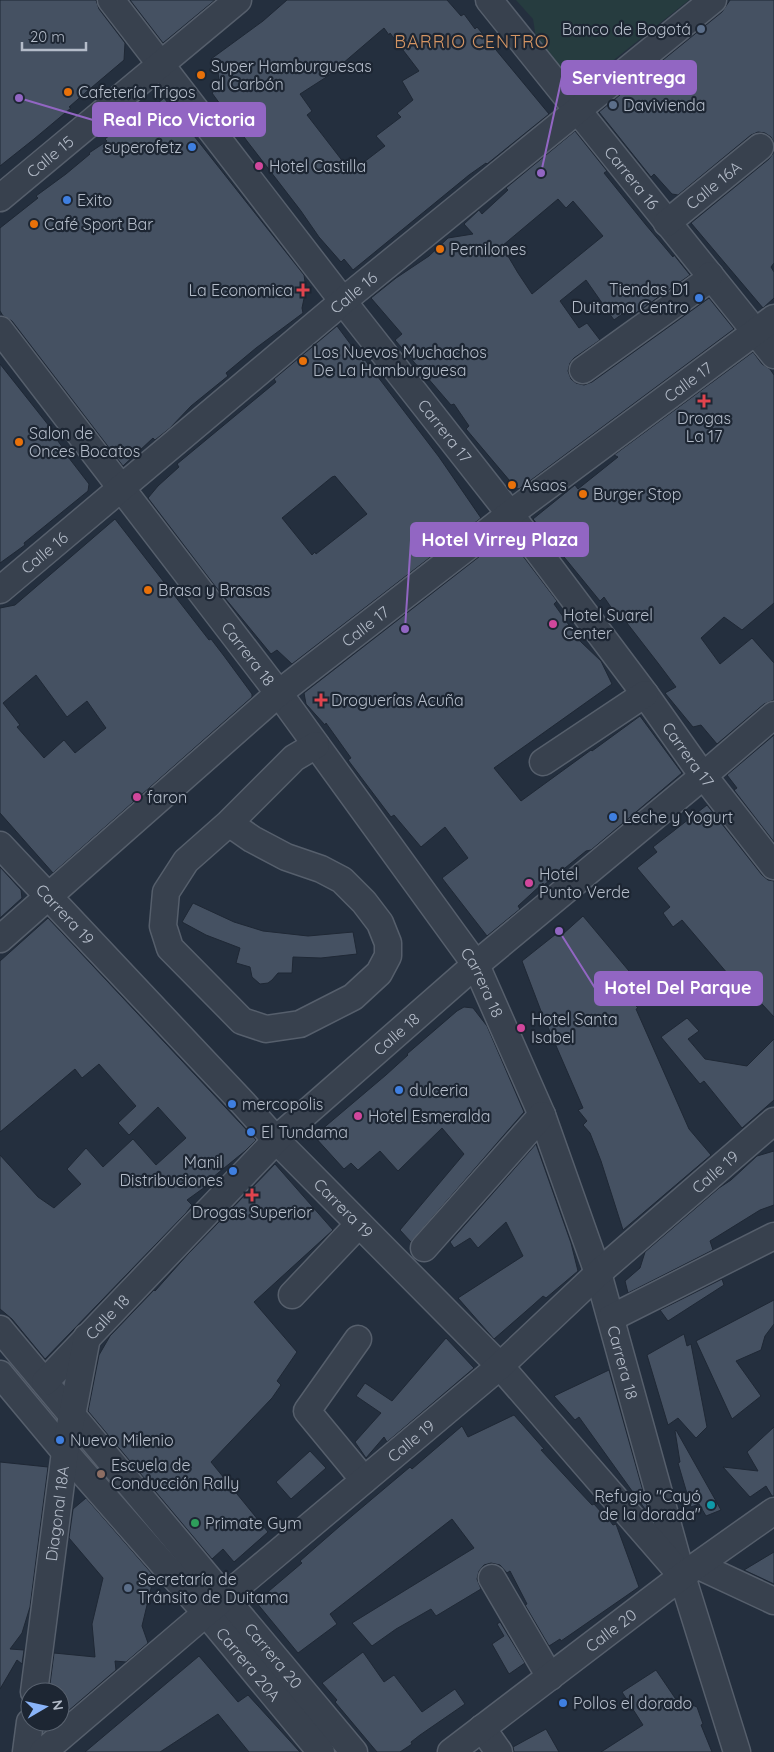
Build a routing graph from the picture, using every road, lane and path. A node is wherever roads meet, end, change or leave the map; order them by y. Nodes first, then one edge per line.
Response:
1 (111, 0) edge
2 (238, 0) edge
3 (489, 0) edge
4 (714, 0) edge
5 (161, 63) junction
6 (578, 111) junction
7 (760, 147) dead end
8 (0, 198) edge
9 (667, 223) junction
10 (710, 275) junction
11 (344, 302) junction
12 (765, 325) edge
13 (0, 330) edge
14 (774, 355) edge
15 (583, 370) dead end
16 (121, 488) junction
17 (510, 514) junction
18 (0, 590) edge
19 (279, 694) junction
20 (645, 694) junction
21 (774, 715) edge
22 (316, 744) junction
23 (543, 762) dead end
24 (704, 775) junction
25 (229, 822) junction
26 (0, 844) edge
27 (774, 866) edge
28 (48, 896) junction
29 (0, 939) edge
30 (476, 965) junction
31 (542, 1115) junction
32 (774, 1121) edge
33 (276, 1140) junction
34 (359, 1224) junction
35 (774, 1236) edge
36 (424, 1248) dead end
37 (598, 1273) junction
38 (292, 1295) dead end
39 (611, 1318) junction
40 (0, 1329) edge
41 (87, 1337) junction
42 (358, 1339) dead end
43 (500, 1366) junction
44 (0, 1374) edge
45 (45, 1382) junction
46 (71, 1415) junction
47 (65, 1452) junction
48 (364, 1480) junction
49 (774, 1511) edge
50 (691, 1571) junction
51 (492, 1578) dead end
52 (774, 1601) edge
53 (215, 1605) junction
54 (550, 1677) junction
55 (35, 1682) edge
56 (482, 1728) junction
57 (29, 1732) edge
58 (26, 1752) edge
59 (43, 1752) edge
60 (321, 1752) edge
61 (354, 1752) edge
62 (451, 1752) edge
63 (499, 1752) edge
64 (738, 1752) edge

1 - 5 street, Carrera 17
2 - 5 street, Calle 15
3 - 6 street, Carrera 16
4 - 6 street, Calle 16
5 - 8 street, Calle 15
5 - 11 street, Carrera 17
6 - 9 street, Carrera 16
6 - 11 street, Calle 16
7 - 9 street, Calle 16A
9 - 10 street, Carrera 16
10 - 12 street, Carrera 16
10 - 15 street
11 - 16 street, Calle 16
11 - 17 street, Carrera 17
12 - 14 street, Carrera 16
12 - 17 street, Calle 17
13 - 16 street, Carrera 18
16 - 18 street, Calle 16
16 - 19 street, Carrera 18
17 - 19 street, Calle 17
17 - 20 street, Carrera 17
19 - 22 street, Carrera 18
19 - 28 street, Calle 17
20 - 23 street
20 - 24 street, Carrera 17
21 - 24 street, Calle 18
22 - 25 street
22 - 30 street, Carrera 18
24 - 27 street, Carrera 17
24 - 30 street, Calle 18
25 - 25 street
26 - 28 street, Carrera 19
28 - 29 street, Calle 17
28 - 33 street, Carrera 19
30 - 31 street, Carrera 18
30 - 33 street, Calle 18
31 - 36 street
31 - 37 street, Carrera 18
32 - 37 street, Calle 19
33 - 34 street, Carrera 19
33 - 41 street, Calle 18
34 - 38 street
34 - 43 street, Carrera 19
35 - 39 street
37 - 39 street, Carrera 18
37 - 43 street, Calle 19
39 - 50 street, Carrera 18
40 - 45 street, Carrera 20
41 - 45 street, Calle 18
41 - 46 street, Diagonal 18A
42 - 48 street
43 - 48 street, Calle 19
43 - 50 street, Carrera 19
44 - 47 street, Carrera 20A
45 - 46 street, Carrera 20
46 - 47 street, Diagonal 18A
46 - 53 street, Carrera 20
47 - 53 street, Carrera 20A
47 - 55 street, Diagonal 18A
48 - 53 street, Calle 19
49 - 50 street, Calle 20
50 - 52 street
50 - 54 street, Calle 20
50 - 64 street, Carrera 18
51 - 54 street
53 - 59 street, Calle 19
53 - 60 street, Carrera 20A
53 - 61 street, Carrera 20
54 - 56 street, Calle 20
56 - 62 street, Calle 20
56 - 63 street
57 - 58 street

